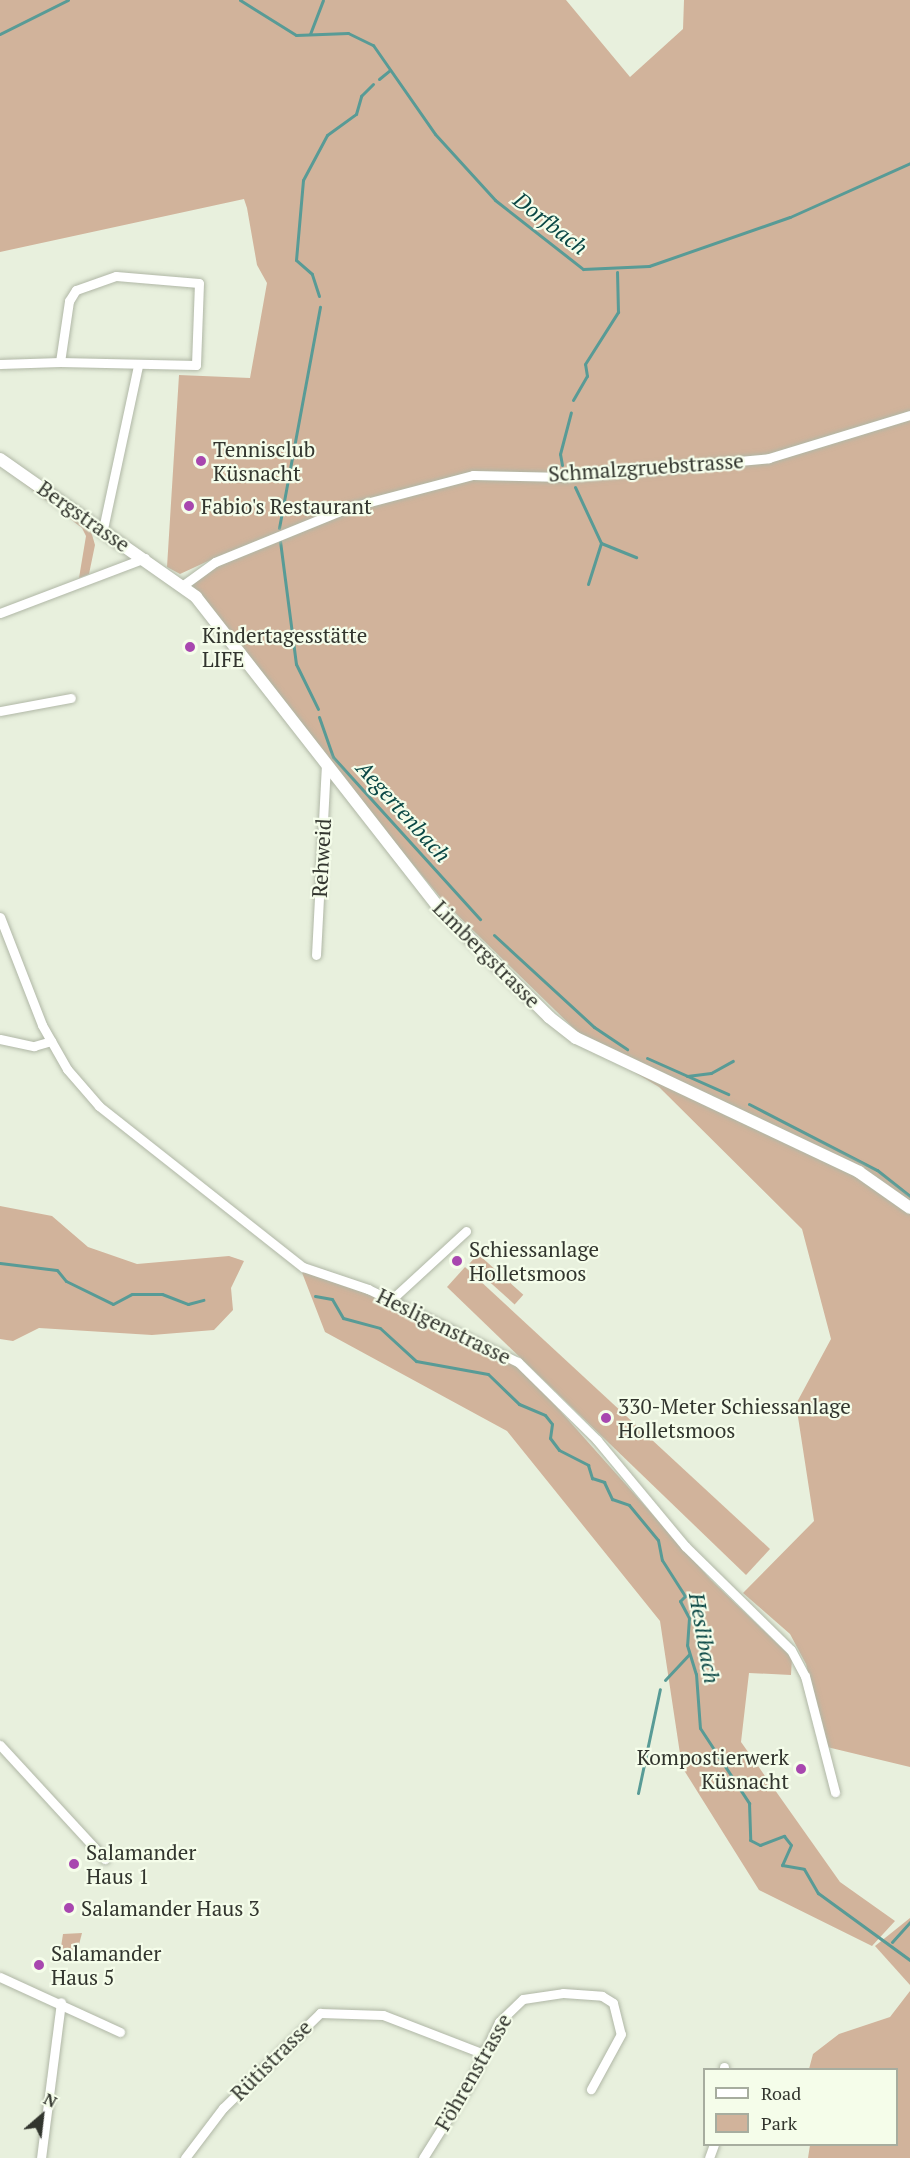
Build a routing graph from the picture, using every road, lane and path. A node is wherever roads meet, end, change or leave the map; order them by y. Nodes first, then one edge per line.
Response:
1 (60, 362) junction
2 (0, 364) edge
3 (138, 366) junction
4 (910, 415) edge
5 (0, 459) edge
6 (103, 529) junction
7 (145, 558) junction
8 (167, 574) joint
9 (182, 586) junction
10 (0, 613) edge
11 (71, 698) dead end
12 (0, 711) edge
13 (326, 761) junction
14 (0, 917) edge
15 (316, 955) dead end
16 (0, 1039) edge
17 (51, 1041) junction
18 (910, 1208) edge
19 (466, 1232) dead end
20 (391, 1300) junction
21 (0, 1745) edge
22 (835, 1792) dead end
23 (105, 1859) dead end
24 (0, 1977) edge
25 (61, 2002) junction
26 (120, 2031) dead end
27 (484, 2054) junction
28 (591, 2089) dead end
29 (41, 2158) edge
30 (185, 2158) edge
31 (423, 2158) edge

1 - 2 street
1 - 3 street
1 - 3 street
3 - 6 street
4 - 9 street, Schmalzgruebstrasse
5 - 6 street, Bergstrasse
6 - 7 street, Bergstrasse
7 - 8 street, Bergstrasse
7 - 10 street
8 - 9 street, Limbergstrasse
9 - 13 street, Limbergstrasse
11 - 12 street
13 - 15 street, Rehweid
13 - 18 street, Limbergstrasse
14 - 17 street, Hesligenstrasse
16 - 17 street
17 - 20 street, Hesligenstrasse
19 - 20 street
20 - 22 street, Hesligenstrasse
21 - 23 street
24 - 25 street
25 - 26 street
25 - 29 street
27 - 28 street, Föhrenstrasse
27 - 30 street, Rütistrasse
27 - 31 street, Föhrenstrasse

